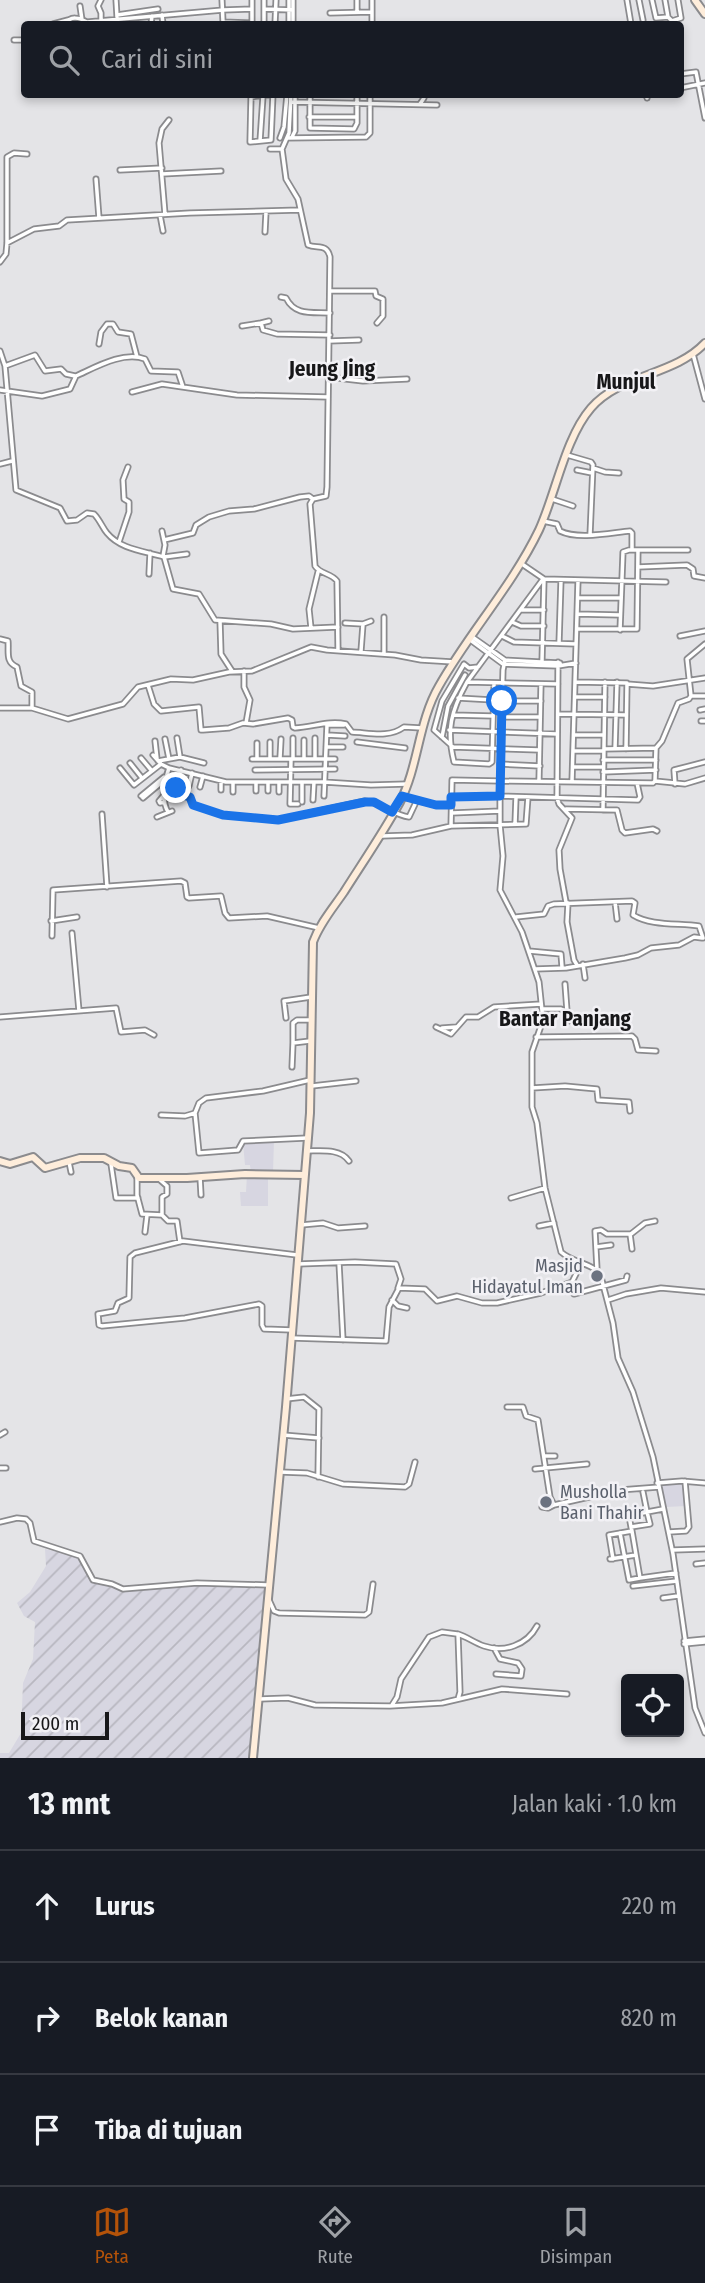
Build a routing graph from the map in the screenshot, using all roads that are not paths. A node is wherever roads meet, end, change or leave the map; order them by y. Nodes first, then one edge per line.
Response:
1 (101, 0) edge
2 (116, 0) edge
3 (222, 0) edge
4 (252, 0) edge
5 (264, 0) edge
6 (275, 0) edge
7 (291, 0) edge
8 (357, 0) edge
9 (372, 0) edge
10 (627, 0) edge
11 (639, 0) edge
12 (652, 0) edge
13 (665, 0) edge
14 (678, 0) edge
15 (695, 0) edge
16 (80, 6) dead end
17 (252, 8) junction
18 (264, 8) junction
19 (158, 9) dead end
20 (223, 10) junction
21 (275, 10) junction
22 (291, 10) junction
23 (357, 12) junction
24 (371, 12) junction
25 (330, 13) dead end
26 (162, 15) junction
27 (705, 15) edge
28 (152, 16) junction
29 (117, 17) junction
30 (252, 17) junction
31 (264, 17) junction
32 (668, 17) junction
33 (69, 19) joint
34 (82, 20) junction
35 (643, 20) dead end
36 (63, 21) edge
37 (85, 21) edge
38 (101, 21) joint
39 (151, 21) edge
40 (163, 21) edge
41 (223, 21) edge
42 (252, 21) edge
43 (264, 21) edge
44 (275, 21) edge
45 (291, 21) edge
46 (372, 21) edge
47 (630, 21) edge
48 (15, 40) dead end
49 (21, 40) edge
50 (684, 74) edge
51 (702, 84) edge
52 (684, 87) edge
53 (251, 98) edge
54 (262, 98) edge
55 (273, 98) edge
56 (291, 98) edge
57 (310, 98) edge
58 (357, 98) edge
59 (370, 98) edge
60 (424, 98) edge
61 (310, 102) junction
62 (356, 103) junction
63 (370, 103) junction
64 (291, 104) junction
65 (420, 104) junction
66 (437, 105) dead end
67 (705, 115) edge
68 (309, 117) junction
69 (356, 117) junction
70 (169, 120) dead end
71 (272, 126) junction
72 (285, 127) junction
73 (310, 128) junction
74 (308, 137) junction
75 (280, 138) dead end
76 (289, 138) junction
77 (260, 141) junction
78 (270, 149) dead end
79 (282, 149) junction
80 (27, 154) dead end
81 (162, 168) junction
82 (120, 170) dead end
83 (221, 171) dead end
84 (162, 174) junction
85 (96, 179) dead end
86 (300, 210) junction
87 (266, 212) junction
88 (163, 215) junction
89 (99, 218) junction
90 (163, 230) dead end
91 (265, 232) dead end
92 (7, 243) junction
93 (0, 262) edge
94 (330, 291) junction
95 (281, 297) dead end
96 (330, 313) junction
97 (269, 321) dead end
98 (261, 323) junction
99 (377, 323) dead end
100 (242, 326) dead end
101 (330, 335) junction
102 (359, 340) dead end
103 (330, 341) junction
104 (705, 343) edge
105 (99, 344) dead end
106 (0, 351) edge
107 (693, 354) junction
108 (137, 358) junction
109 (5, 366) junction
110 (159, 372) junction
111 (75, 376) junction
112 (328, 377) junction
113 (407, 379) dead end
114 (0, 381) edge
115 (6, 381) junction
116 (162, 384) junction
117 (183, 387) junction
118 (703, 388) edge
119 (0, 390) edge
120 (7, 390) junction
121 (132, 392) dead end
122 (328, 397) junction
123 (705, 399) edge
124 (9, 421) junction
125 (0, 422) edge
126 (567, 455) junction
127 (12, 461) junction
128 (0, 464) edge
129 (128, 467) dead end
130 (577, 470) dead end
131 (593, 470) junction
132 (619, 473) dead end
133 (313, 499) junction
134 (552, 499) junction
135 (573, 506) dead end
136 (542, 521) junction
137 (162, 531) dead end
138 (590, 536) junction
139 (164, 540) junction
140 (118, 542) junction
141 (635, 550) junction
142 (688, 550) dead end
143 (150, 553) junction
144 (187, 554) dead end
145 (164, 557) junction
146 (520, 563) junction
147 (638, 566) junction
148 (318, 570) junction
149 (149, 574) dead end
150 (705, 578) edge
151 (543, 579) junction
152 (561, 580) junction
153 (578, 581) junction
154 (621, 581) junction
155 (637, 582) junction
156 (666, 582) dead end
157 (577, 598) junction
158 (621, 598) junction
159 (521, 610) junction
160 (544, 610) junction
161 (577, 614) junction
162 (621, 615) junction
163 (384, 617) dead end
164 (220, 621) junction
165 (371, 621) dead end
166 (512, 622) junction
167 (345, 623) dead end
168 (363, 624) junction
169 (338, 626) junction
170 (544, 626) junction
171 (311, 628) junction
172 (577, 629) junction
173 (620, 630) junction
174 (705, 631) edge
175 (502, 636) junction
176 (680, 636) dead end
177 (470, 638) junction
178 (0, 639) edge
179 (543, 642) junction
180 (559, 643) junction
181 (576, 644) junction
182 (705, 644) edge
183 (338, 650) junction
184 (361, 651) junction
185 (490, 651) junction
186 (384, 654) junction
187 (454, 662) junction
188 (504, 662) junction
189 (542, 662) junction
190 (576, 663) junction
191 (560, 664) junction
192 (478, 667) junction
193 (460, 670) junction
194 (232, 671) junction
195 (244, 671) junction
196 (473, 674) junction
197 (465, 675) junction
198 (705, 678) edge
199 (689, 680) junction
200 (453, 681) junction
201 (576, 681) junction
202 (467, 682) junction
203 (605, 682) junction
204 (617, 682) junction
205 (460, 683) junction
206 (494, 684) junction
207 (503, 684) junction
208 (541, 684) junction
209 (558, 684) junction
210 (627, 684) junction
211 (148, 685) junction
212 (456, 689) junction
213 (460, 696) junction
214 (691, 696) junction
215 (705, 696) edge
216 (575, 697) junction
217 (605, 697) junction
218 (493, 700) junction
219 (502, 701) junction
220 (541, 701) junction
221 (0, 708) edge
222 (32, 708) junction
223 (446, 714) junction
224 (558, 714) junction
225 (575, 714) junction
226 (604, 714) junction
227 (452, 715) junction
228 (615, 715) junction
229 (626, 715) junction
230 (493, 716) junction
231 (502, 717) junction
232 (540, 717) junction
233 (246, 723) junction
234 (344, 725) dead end
235 (450, 727) junction
236 (424, 728) junction
237 (492, 732) junction
238 (502, 733) junction
239 (540, 733) junction
240 (393, 734) junction
241 (557, 734) junction
242 (327, 735) junction
243 (574, 735) junction
244 (604, 735) junction
245 (345, 736) dead end
246 (442, 737) junction
247 (177, 738) dead end
248 (293, 738) dead end
249 (315, 738) dead end
250 (166, 739) dead end
251 (281, 739) dead end
252 (304, 740) dead end
253 (155, 741) dead end
254 (270, 742) dead end
255 (357, 742) dead end
256 (257, 743) dead end
257 (393, 746) junction
258 (326, 747) junction
259 (343, 747) dead end
260 (453, 747) junction
261 (405, 748) dead end
262 (656, 748) junction
263 (492, 749) junction
264 (615, 749) junction
265 (626, 749) junction
266 (501, 750) junction
267 (539, 750) junction
268 (603, 750) junction
269 (574, 751) junction
270 (153, 755) dead end
271 (180, 757) junction
272 (141, 758) dead end
273 (325, 758) junction
274 (169, 759) junction
275 (270, 759) junction
276 (281, 759) junction
277 (292, 759) junction
278 (304, 759) junction
279 (315, 759) junction
280 (335, 759) dead end
281 (603, 760) junction
282 (656, 760) junction
283 (159, 762) junction
284 (705, 762) edge
285 (130, 763) dead end
286 (204, 763) dead end
287 (500, 764) junction
288 (540, 766) junction
289 (574, 767) junction
290 (120, 768) dead end
291 (169, 768) junction
292 (325, 769) junction
293 (335, 769) dead end
294 (181, 770) junction
295 (255, 770) dead end
296 (291, 770) junction
297 (603, 770) junction
298 (656, 770) junction
299 (152, 771) junction
300 (192, 773) junction
301 (203, 776) junction
302 (143, 778) junction
303 (705, 778) edge
304 (213, 779) junction
305 (539, 780) junction
306 (221, 781) junction
307 (500, 781) junction
308 (557, 781) junction
309 (572, 781) junction
310 (655, 781) junction
311 (233, 782) junction
312 (268, 782) junction
313 (279, 782) junction
314 (290, 782) junction
315 (302, 782) junction
316 (314, 782) junction
317 (324, 782) junction
318 (603, 782) junction
319 (162, 783) junction
320 (244, 783) junction
321 (256, 783) junction
322 (637, 783) junction
323 (407, 784) junction
324 (675, 784) junction
325 (211, 785) dead end
326 (177, 786) dead end
327 (188, 786) dead end
328 (200, 787) dead end
329 (244, 789) dead end
330 (221, 790) dead end
331 (256, 791) dead end
332 (268, 791) dead end
333 (233, 792) dead end
334 (279, 792) dead end
335 (324, 796) dead end
336 (402, 796) junction
337 (500, 796) junction
338 (142, 797) dead end
339 (451, 797) junction
340 (516, 797) junction
341 (528, 797) junction
342 (557, 798) junction
343 (603, 799) junction
344 (313, 800) dead end
345 (417, 800) junction
346 (162, 802) junction
347 (154, 805) dead end
348 (451, 805) junction
349 (564, 809) junction
350 (603, 810) junction
351 (500, 811) junction
352 (392, 812) junction
353 (452, 813) junction
354 (102, 814) dead end
355 (412, 815) junction
356 (157, 817) dead end
357 (419, 817) dead end
358 (515, 824) junction
359 (500, 825) junction
360 (451, 826) junction
361 (657, 831) dead end
362 (379, 836) junction
363 (107, 887) junction
364 (567, 902) junction
365 (615, 902) junction
366 (77, 917) dead end
367 (516, 917) junction
368 (617, 919) dead end
369 (51, 921) junction
370 (319, 928) junction
371 (72, 933) dead end
372 (52, 936) dead end
373 (704, 938) edge
374 (528, 951) junction
375 (583, 964) junction
376 (577, 965) junction
377 (562, 967) junction
378 (535, 969) junction
379 (585, 978) dead end
380 (565, 984) dead end
381 (313, 996) junction
382 (542, 1007) junction
383 (79, 1011) junction
384 (567, 1011) junction
385 (0, 1017) edge
386 (286, 1018) dead end
387 (312, 1020) junction
388 (569, 1021) dead end
389 (439, 1028) dead end
390 (154, 1035) dead end
391 (536, 1037) junction
392 (312, 1040) junction
393 (293, 1043) junction
394 (656, 1051) dead end
395 (292, 1067) dead end
396 (356, 1082) dead end
397 (312, 1083) junction
398 (532, 1087) junction
399 (631, 1111) dead end
400 (195, 1113) junction
401 (162, 1115) dead end
402 (307, 1138) junction
403 (306, 1151) junction
404 (111, 1160) junction
405 (0, 1161) edge
406 (349, 1161) dead end
407 (69, 1162) junction
408 (71, 1172) dead end
409 (304, 1175) junction
410 (137, 1177) junction
411 (159, 1177) junction
412 (200, 1177) junction
413 (545, 1188) junction
414 (201, 1195) dead end
415 (138, 1198) junction
416 (511, 1198) dead end
417 (147, 1215) junction
418 (162, 1215) junction
419 (654, 1221) dead end
420 (554, 1223) junction
421 (301, 1224) junction
422 (365, 1226) dead end
423 (539, 1226) dead end
424 (145, 1232) dead end
425 (631, 1234) junction
426 (180, 1242) junction
427 (611, 1245) dead end
428 (596, 1247) junction
429 (632, 1249) dead end
430 (299, 1255) junction
431 (339, 1263) junction
432 (581, 1263) junction
433 (298, 1264) junction
434 (597, 1269) junction
435 (626, 1276) dead end
436 (603, 1284) junction
437 (397, 1290) junction
438 (705, 1292) edge
439 (573, 1294) dead end
440 (392, 1300) junction
441 (608, 1300) junction
442 (407, 1308) dead end
443 (292, 1334) junction
444 (343, 1340) junction
445 (286, 1399) junction
446 (508, 1407) dead end
447 (283, 1435) junction
448 (319, 1438) junction
449 (544, 1456) junction
450 (555, 1456) dead end
451 (415, 1462) dead end
452 (587, 1464) dead end
453 (546, 1467) junction
454 (535, 1469) dead end
455 (280, 1472) junction
456 (318, 1477) junction
457 (685, 1481) junction
458 (705, 1483) edge
459 (658, 1485) junction
460 (643, 1492) dead end
461 (554, 1505) junction
462 (542, 1507) dead end
463 (663, 1508) junction
464 (647, 1512) junction
465 (0, 1522) edge
466 (631, 1529) junction
467 (668, 1532) junction
468 (620, 1534) junction
469 (705, 1549) edge
470 (673, 1550) junction
471 (636, 1555) junction
472 (625, 1557) junction
473 (705, 1563) edge
474 (696, 1564) dead end
475 (676, 1573) junction
476 (640, 1578) junction
477 (677, 1581) junction
478 (373, 1584) dead end
479 (269, 1585) junction
480 (633, 1586) dead end
481 (678, 1596) junction
482 (268, 1598) junction
483 (663, 1598) dead end
484 (537, 1626) dead end
485 (458, 1634) junction
486 (705, 1641) edge
487 (684, 1643) junction
488 (494, 1648) junction
489 (496, 1674) dead end
490 (567, 1694) dead end
491 (258, 1699) junction
492 (458, 1699) junction
493 (390, 1706) junction
494 (705, 1733) edge
495 (253, 1758) edge

1 - 38 street
2 - 29 street
3 - 20 street
4 - 17 street
5 - 18 street
6 - 21 street
7 - 22 street
8 - 23 street
9 - 24 street
10 - 47 street
11 - 35 street
12 - 32 street
13 - 32 street
14 - 32 street
15 - 27 street
16 - 34 street
17 - 18 street
17 - 20 street
17 - 30 street
18 - 21 street
18 - 31 street
19 - 29 street
20 - 26 street
20 - 41 street
21 - 22 street
21 - 44 street
22 - 45 street
23 - 24 street
23 - 25 street
24 - 46 street
26 - 28 street
26 - 40 street
28 - 29 street
28 - 39 street
29 - 38 street
30 - 31 street
30 - 42 street
31 - 43 street
33 - 34 street
33 - 36 street
34 - 37 street
48 - 49 street
50 - 51 street
51 - 52 street
51 - 67 street
53 - 77 street
54 - 77 street
55 - 71 street
56 - 64 street
57 - 61 street
58 - 62 street
59 - 63 street
60 - 65 street
61 - 62 street
61 - 64 street
61 - 68 street
62 - 63 street
62 - 69 street
63 - 65 street
63 - 74 street
64 - 72 street
64 - 76 street
65 - 66 street
68 - 69 street
68 - 73 street
69 - 73 street
70 - 81 street
71 - 72 street
71 - 77 street
72 - 75 street
73 - 74 street
74 - 76 street
76 - 79 street
78 - 79 street
79 - 86 street
80 - 92 street
81 - 82 street
81 - 84 street
83 - 84 street
84 - 88 street
85 - 89 street
86 - 87 street
86 - 94 street
87 - 88 street
87 - 91 street
88 - 89 street
88 - 90 street
89 - 92 street
92 - 93 street
94 - 96 street
94 - 99 street
95 - 96 street
96 - 101 street
97 - 98 street
98 - 100 street
98 - 101 street
101 - 103 street
102 - 103 street
103 - 112 street
104 - 107 street
105 - 108 street
106 - 109 street
107 - 118 street
107 - 126 street
108 - 110 street
108 - 111 street
109 - 111 street
109 - 115 street
110 - 116 street
110 - 117 street
111 - 120 street
112 - 113 street
112 - 122 street
114 - 115 street
115 - 120 street
116 - 117 street
116 - 121 street
117 - 122 street
118 - 123 street
119 - 120 street
120 - 124 street
122 - 133 street
124 - 125 street
124 - 127 street
126 - 131 street
126 - 134 street
127 - 128 street
127 - 140 street
129 - 140 street
130 - 131 street
131 - 132 street
131 - 138 street
133 - 139 street
133 - 148 street
134 - 135 street
134 - 136 street
136 - 138 street
136 - 146 street
137 - 139 street
138 - 141 street
139 - 145 street
140 - 143 street
141 - 142 street
141 - 147 street
141 - 154 street
143 - 145 street
143 - 149 street
144 - 145 street
145 - 164 street
146 - 151 street
146 - 177 street
147 - 150 street
147 - 155 street
148 - 169 street
148 - 171 street
151 - 152 street
151 - 159 street
151 - 160 street
152 - 153 street
152 - 180 street
153 - 154 street
153 - 157 street
154 - 155 street
154 - 158 street
155 - 156 street
155 - 173 street
157 - 158 street
157 - 161 street
158 - 162 street
159 - 160 street
159 - 166 street
160 - 170 street
161 - 162 street
161 - 172 street
162 - 173 street
163 - 186 street
164 - 171 street
164 - 194 street
165 - 168 street
166 - 170 street
166 - 175 street
167 - 168 street
168 - 184 street
169 - 171 street
169 - 183 street
170 - 179 street
172 - 173 street
172 - 181 street
174 - 176 street
175 - 179 street
175 - 185 street
177 - 185 street
177 - 187 street
178 - 222 street
179 - 180 street
179 - 189 street
180 - 181 street
181 - 190 street
182 - 199 street
183 - 184 street
183 - 195 street
184 - 186 street
185 - 188 street
185 - 192 street
186 - 187 street
187 - 236 street
188 - 189 street
188 - 191 street
188 - 207 street
189 - 191 street
190 - 191 street
190 - 201 street
191 - 209 street
192 - 193 street
192 - 196 street
193 - 197 street
193 - 200 street
194 - 195 street
194 - 211 street
195 - 233 street
196 - 197 street
196 - 202 street
197 - 205 street
198 - 199 street
199 - 210 street
199 - 214 street
200 - 212 street
200 - 246 street
201 - 203 street
201 - 216 street
202 - 206 street
202 - 213 street
203 - 204 street
203 - 217 street
204 - 210 street
204 - 228 street
205 - 212 street
205 - 213 street
206 - 207 street
206 - 218 street
207 - 208 street
207 - 219 street
208 - 209 street
208 - 220 street
209 - 224 street
210 - 229 street
211 - 222 street
211 - 233 street
212 - 223 street
213 - 218 street
213 - 227 street
214 - 215 street
214 - 262 street
216 - 217 street
216 - 225 street
217 - 226 street
218 - 230 street
219 - 220 street
219 - 231 street
220 - 232 street
221 - 222 street
223 - 235 street
223 - 246 street
224 - 225 street
224 - 241 street
225 - 226 street
225 - 243 street
226 - 228 street
226 - 244 street
227 - 230 street
227 - 235 street
228 - 229 street
228 - 264 street
229 - 265 street
230 - 237 street
231 - 232 street
231 - 238 street
232 - 239 street
233 - 240 street
234 - 242 street
235 - 237 street
235 - 260 street
236 - 240 street
236 - 323 street
237 - 238 street
237 - 263 street
238 - 239 street
238 - 266 street
239 - 241 street
239 - 267 street
240 - 257 street
241 - 308 street
242 - 245 street
242 - 258 street
243 - 244 street
243 - 269 street
244 - 268 street
246 - 260 street
247 - 271 street
248 - 277 street
249 - 279 street
250 - 274 street
251 - 276 street
252 - 278 street
253 - 283 street
254 - 275 street
255 - 257 street
256 - 275 street
257 - 261 street
258 - 259 street
258 - 273 street
260 - 263 street
260 - 263 street
262 - 265 street
262 - 282 street
263 - 266 street
264 - 265 street
264 - 268 street
266 - 267 street
266 - 287 street
267 - 288 street
268 - 269 street
268 - 281 street
269 - 289 street
270 - 283 street
271 - 274 street
271 - 286 street
272 - 299 street
273 - 279 street
273 - 280 street
273 - 292 street
274 - 283 street
275 - 276 street
276 - 277 street
277 - 278 street
277 - 296 street
278 - 279 street
281 - 282 street
281 - 297 street
282 - 298 street
283 - 291 street
283 - 299 street
284 - 324 street
285 - 302 street
287 - 288 street
287 - 307 street
288 - 305 street
289 - 297 street
289 - 309 street
290 - 302 street
291 - 294 street
291 - 319 street
292 - 293 street
292 - 296 street
292 - 317 street
294 - 300 street
294 - 326 street
295 - 296 street
296 - 314 street
297 - 298 street
297 - 318 street
298 - 310 street
299 - 302 street
300 - 301 street
300 - 327 street
301 - 304 street
301 - 328 street
303 - 324 street
304 - 306 street
304 - 325 street
305 - 307 street
305 - 308 street
306 - 311 street
306 - 330 street
307 - 337 street
307 - 339 street
308 - 309 street
308 - 342 street
309 - 318 street
310 - 322 street
310 - 324 street
311 - 320 street
311 - 333 street
312 - 313 street
312 - 321 street
312 - 332 street
313 - 314 street
313 - 334 street
314 - 315 street
314 - 315 street
315 - 316 street
316 - 317 street
316 - 344 street
317 - 323 street
317 - 335 street
318 - 322 street
318 - 343 street
319 - 338 street
319 - 346 street
319 - 352 street
320 - 321 street
320 - 329 street
321 - 331 street
322 - 343 street
323 - 336 street
336 - 345 street
336 - 352 street
337 - 339 street
337 - 340 street
337 - 351 street
339 - 348 street
340 - 341 street
340 - 358 street
341 - 342 street
341 - 358 street
342 - 343 street
342 - 349 street
343 - 350 street
345 - 348 street
345 - 355 street
346 - 347 street
346 - 356 street
348 - 353 street
349 - 350 street
349 - 364 street
350 - 361 street
351 - 353 street
351 - 359 street
352 - 355 street
352 - 362 street
353 - 360 street
354 - 363 street
355 - 357 street
358 - 359 street
359 - 360 street
359 - 367 street
360 - 362 street
362 - 370 street
363 - 369 street
363 - 370 street
364 - 365 street
364 - 367 street
364 - 376 street
365 - 368 street
365 - 373 street
366 - 369 street
367 - 374 street
369 - 372 street
370 - 381 street
371 - 383 street
373 - 375 street
374 - 377 street
374 - 378 street
375 - 376 street
375 - 379 street
376 - 377 street
377 - 378 street
378 - 382 street
380 - 384 street
381 - 386 street
381 - 387 street
382 - 384 street
382 - 389 street
382 - 391 street
383 - 385 street
383 - 390 street
384 - 388 street
387 - 392 street
387 - 393 street
391 - 394 street
391 - 398 street
392 - 393 street
392 - 397 street
393 - 395 street
396 - 397 street
397 - 400 street
397 - 402 street
398 - 399 street
398 - 413 street
400 - 401 street
400 - 402 street
402 - 403 street
403 - 406 street
403 - 409 street
404 - 407 street
404 - 410 street
404 - 415 street
405 - 407 street
407 - 408 street
409 - 412 street
409 - 421 street
410 - 411 street
410 - 415 street
411 - 412 street
411 - 418 street
412 - 414 street
413 - 416 street
413 - 420 street
415 - 417 street
417 - 418 street
417 - 424 street
418 - 426 street
419 - 425 street
420 - 423 street
420 - 432 street
421 - 422 street
421 - 430 street
425 - 428 street
425 - 429 street
426 - 430 street
426 - 443 street
427 - 428 street
428 - 434 street
430 - 433 street
431 - 433 street
431 - 437 street
431 - 444 street
432 - 434 street
432 - 437 street
433 - 443 street
434 - 436 street
435 - 436 street
436 - 439 street
436 - 441 street
437 - 440 street
438 - 441 street
440 - 442 street
440 - 444 street
441 - 459 street
443 - 444 street
443 - 445 street
445 - 447 street
445 - 448 street
446 - 449 street
447 - 448 street
447 - 455 street
448 - 456 street
449 - 450 street
449 - 453 street
451 - 456 street
452 - 453 street
453 - 454 street
453 - 461 street
455 - 456 street
455 - 479 street
457 - 458 street
457 - 459 street
457 - 467 street
459 - 461 street
459 - 463 street
460 - 464 street
461 - 462 street
463 - 464 street
463 - 467 street
464 - 466 street
464 - 466 street
465 - 479 street
466 - 468 street
466 - 471 street
467 - 470 street
468 - 472 street
468 - 472 street
469 - 470 street
470 - 475 street
471 - 472 street
471 - 476 street
472 - 476 street
473 - 474 street
475 - 476 street
475 - 477 street
477 - 480 street
477 - 481 street
478 - 482 street
479 - 482 street
481 - 483 street
481 - 487 street
482 - 491 street
484 - 488 street
485 - 488 street
485 - 492 street
485 - 493 street
486 - 487 street
487 - 494 street
488 - 489 street
490 - 492 street
491 - 493 street
491 - 495 street
492 - 493 street

